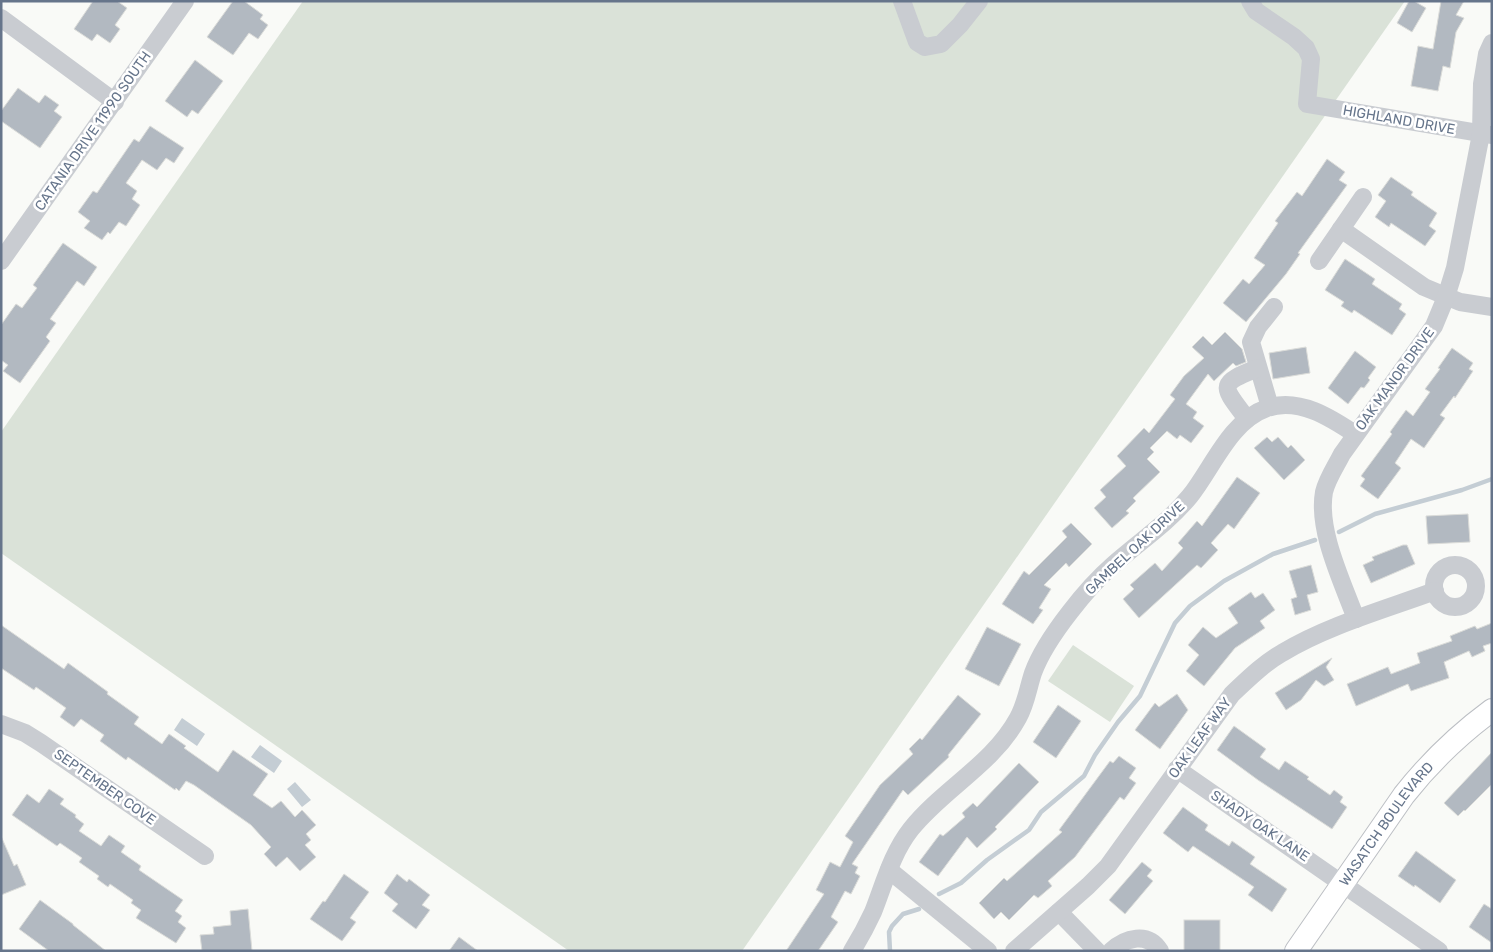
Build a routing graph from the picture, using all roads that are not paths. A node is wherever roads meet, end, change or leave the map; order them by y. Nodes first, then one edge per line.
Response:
1 (185, 1) edge
2 (902, 1) edge
3 (979, 1) edge
4 (1250, 1) edge
5 (1, 18) edge
6 (1492, 44) edge
7 (115, 102) junction
8 (1486, 134) edge
9 (1363, 197) dead end
10 (1341, 229) junction
11 (1, 261) edge
12 (1319, 261) dead end
13 (1446, 297) junction
14 (1274, 307) dead end
15 (1492, 307) edge
16 (1258, 368) junction
17 (1270, 407) junction
18 (1247, 419) junction
19 (1356, 434) junction
20 (1435, 591) dead end
21 (1356, 619) junction
22 (1492, 710) edge
23 (1, 724) edge
24 (1177, 769) junction
25 (205, 856) dead end
26 (889, 870) junction
27 (1343, 884) junction
28 (1059, 912) junction
29 (852, 951) edge
30 (988, 951) edge
31 (1014, 951) edge
32 (1097, 951) edge
33 (1111, 951) edge
34 (1160, 951) edge
35 (1296, 951) edge
36 (1439, 951) edge

1 - 7 street, CATANIA DRIVE 11990 SOUTH
2 - 3 street
4 - 8 street, HIGHLAND DRIVE
5 - 7 street
6 - 8 street, OAK MANOR DRIVE
7 - 11 street, CATANIA DRIVE 11990 SOUTH
8 - 13 street, OAK MANOR DRIVE
9 - 10 street
10 - 12 street
10 - 13 street
13 - 15 street
13 - 19 street, OAK MANOR DRIVE
14 - 16 street
16 - 17 street
16 - 18 street
17 - 18 street, GAMBEL OAK DRIVE
17 - 19 street, GAMBEL OAK DRIVE
18 - 26 street, GAMBEL OAK DRIVE
19 - 21 street, OAK MANOR DRIVE
20 - 21 street, OAK LEAF WAY
21 - 24 street, OAK LEAF WAY
22 - 27 main road, WASATCH BOULEVARD
23 - 25 street, SEPTEMBER COVE
24 - 27 street, SHADY OAK LANE
24 - 28 street, OAK LEAF WAY
26 - 29 street, GAMBEL OAK DRIVE
26 - 30 street
27 - 35 main road, WASATCH BOULEVARD
27 - 36 street, SHADY OAK LANE
28 - 31 street, OAK LEAF WAY
28 - 32 street
33 - 34 street

